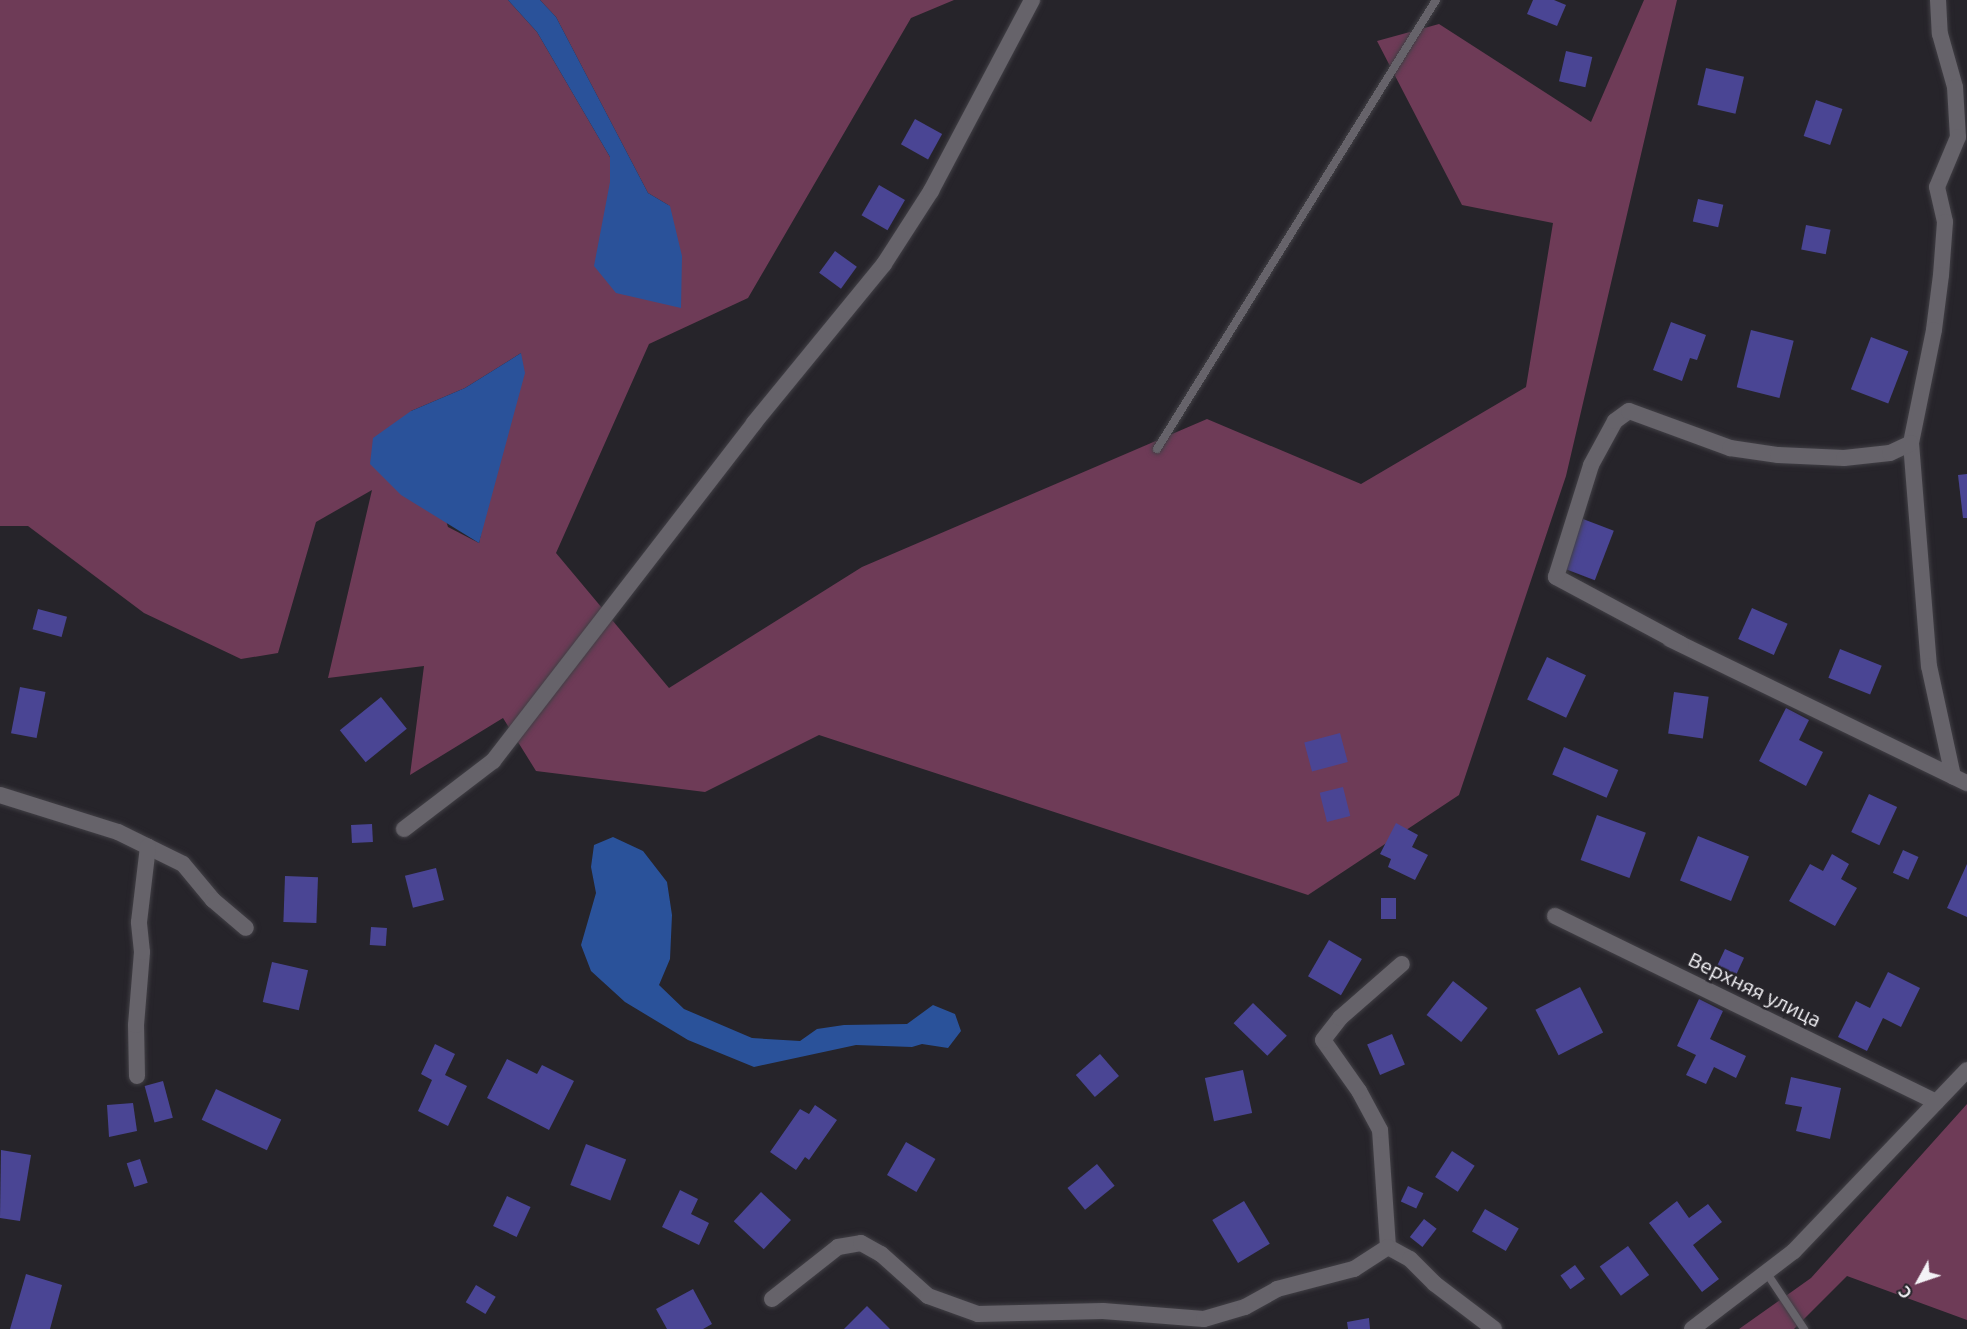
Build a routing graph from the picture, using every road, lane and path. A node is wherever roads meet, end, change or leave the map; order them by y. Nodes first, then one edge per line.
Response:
1 (1032, 0) edge
2 (1436, 0) edge
3 (1938, 0) edge
4 (1911, 443) junction
5 (1157, 448) dead end
6 (1960, 780) edge
7 (0, 795) edge
8 (404, 829) dead end
9 (148, 847) junction
10 (1555, 916) dead end
11 (246, 928) dead end
12 (1402, 964) dead end
13 (1967, 1070) edge
14 (137, 1076) dead end
15 (1936, 1102) junction
16 (1388, 1247) junction
17 (1766, 1272) junction
18 (772, 1299) dead end
19 (1494, 1329) edge
20 (1692, 1329) edge
21 (1804, 1329) edge

1 - 8 street
2 - 5 lane
3 - 4 street
4 - 6 street
4 - 6 street
7 - 9 street
9 - 11 street
9 - 14 street
10 - 15 street, Верхняя улица
12 - 16 street
13 - 15 street
15 - 17 street
16 - 18 street
16 - 19 street
17 - 20 street
17 - 21 lane

